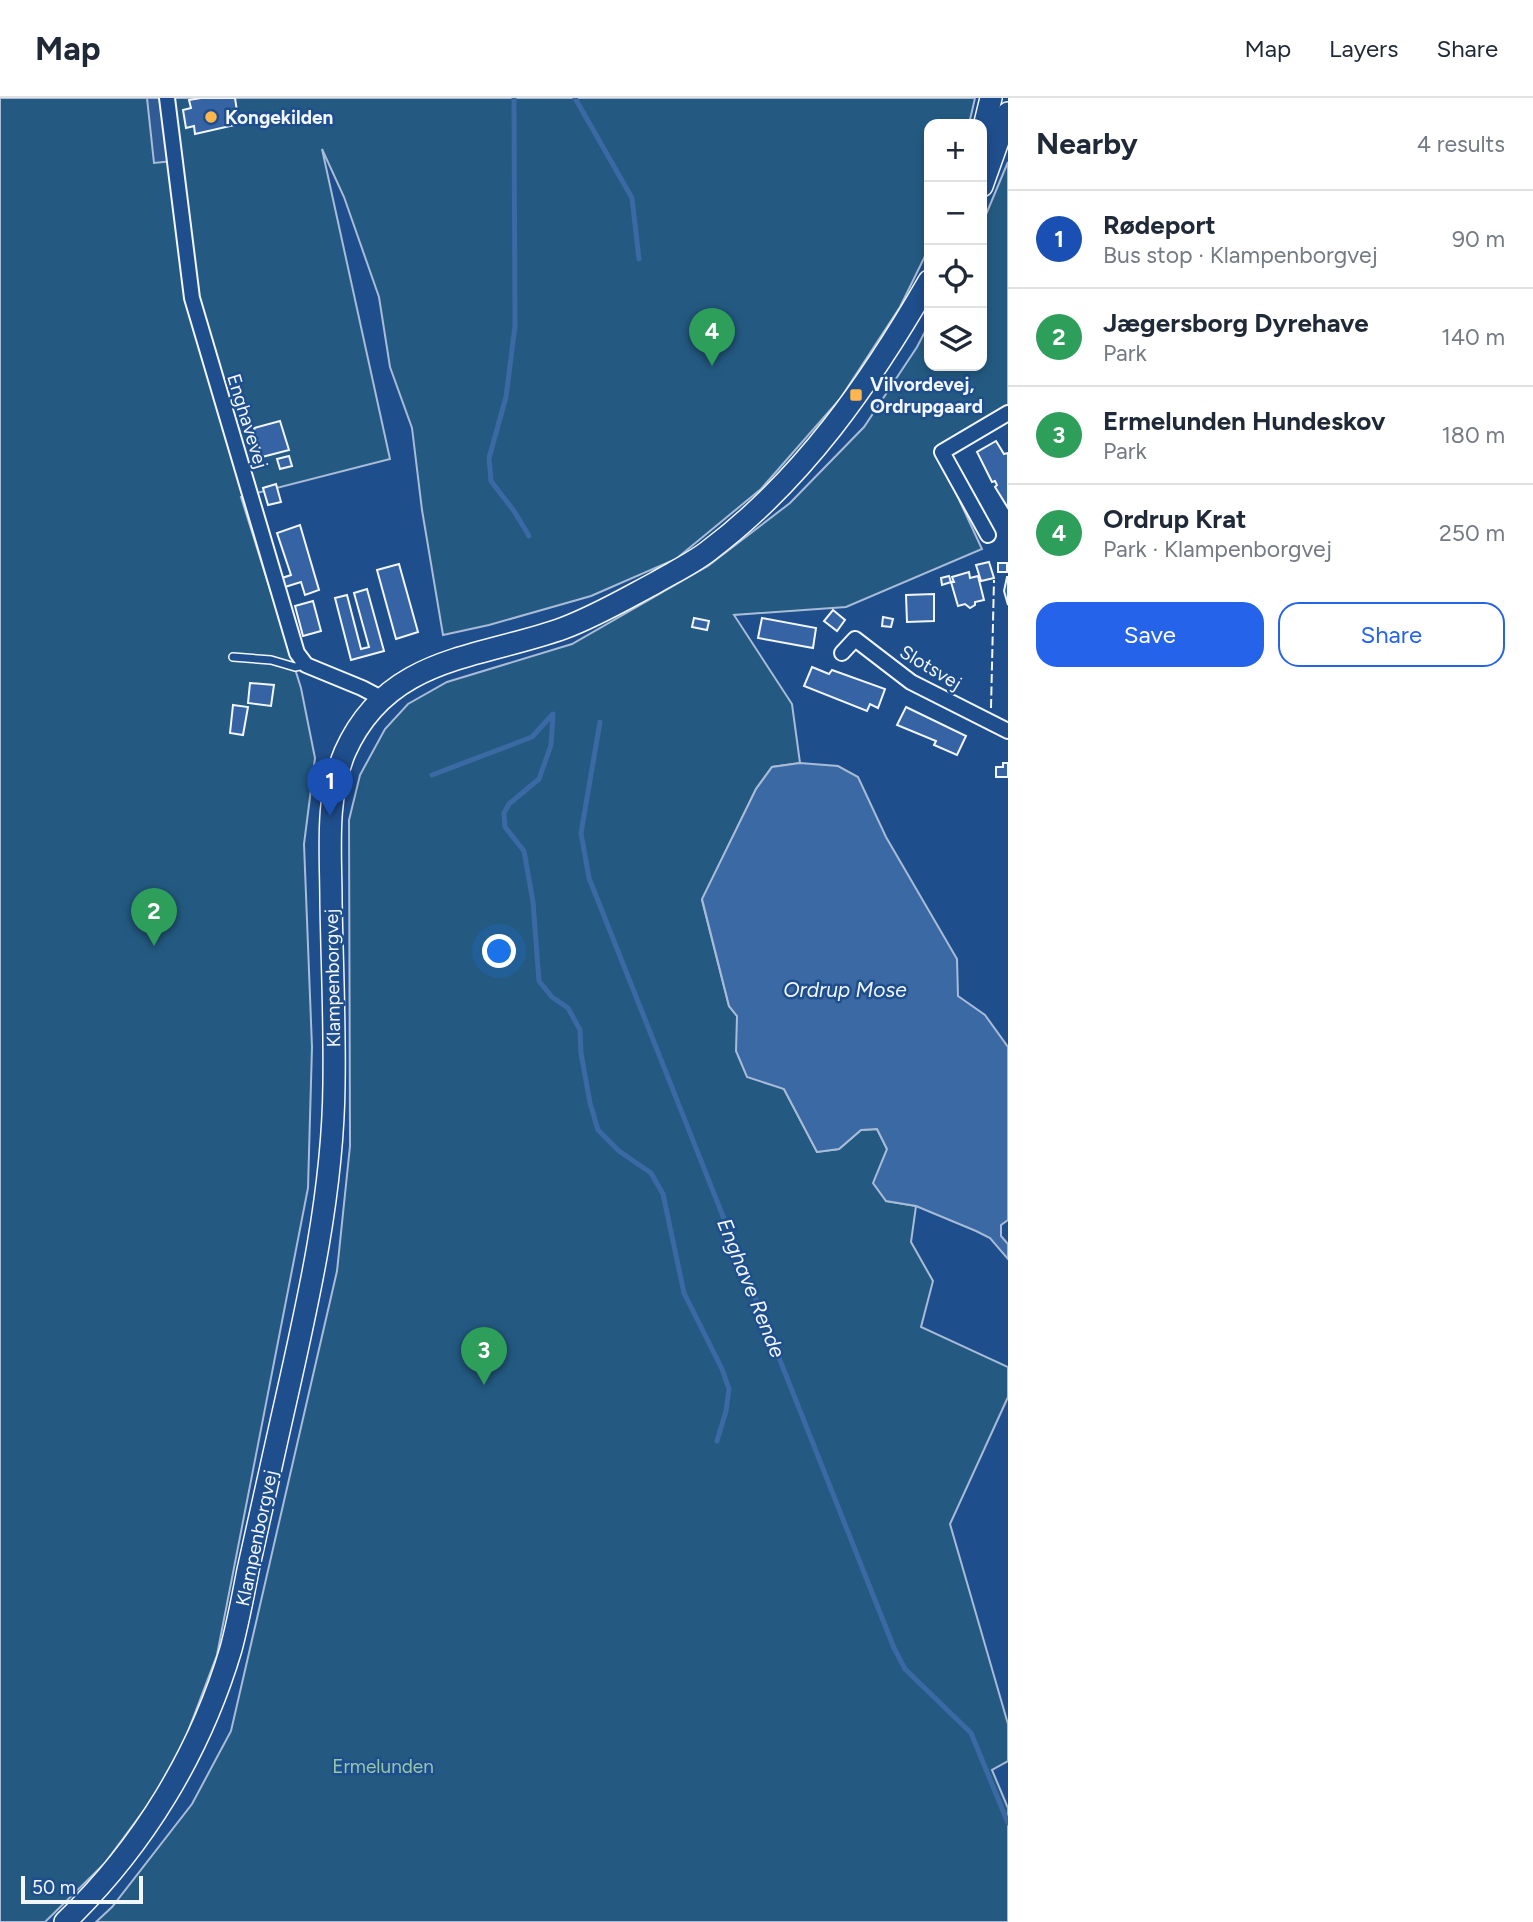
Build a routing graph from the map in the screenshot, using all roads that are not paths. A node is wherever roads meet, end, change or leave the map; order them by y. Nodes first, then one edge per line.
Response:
1 (167, 98) edge
2 (991, 98) edge
3 (1008, 113) edge
4 (986, 119) edge
5 (983, 182) edge
6 (924, 290) edge
7 (1008, 412) edge
8 (988, 535) dead end
9 (842, 653) dead end
10 (233, 657) dead end
11 (306, 665) junction
12 (383, 699) junction
13 (1008, 731) edge
14 (65, 1922) edge

1 - 11 street, Enghavevej
2 - 4 street
3 - 5 street
6 - 12 street, Klampenborgvej
7 - 8 street
9 - 13 street, Slotsvej
10 - 11 lane
11 - 12 street
12 - 14 street, Klampenborgvej

